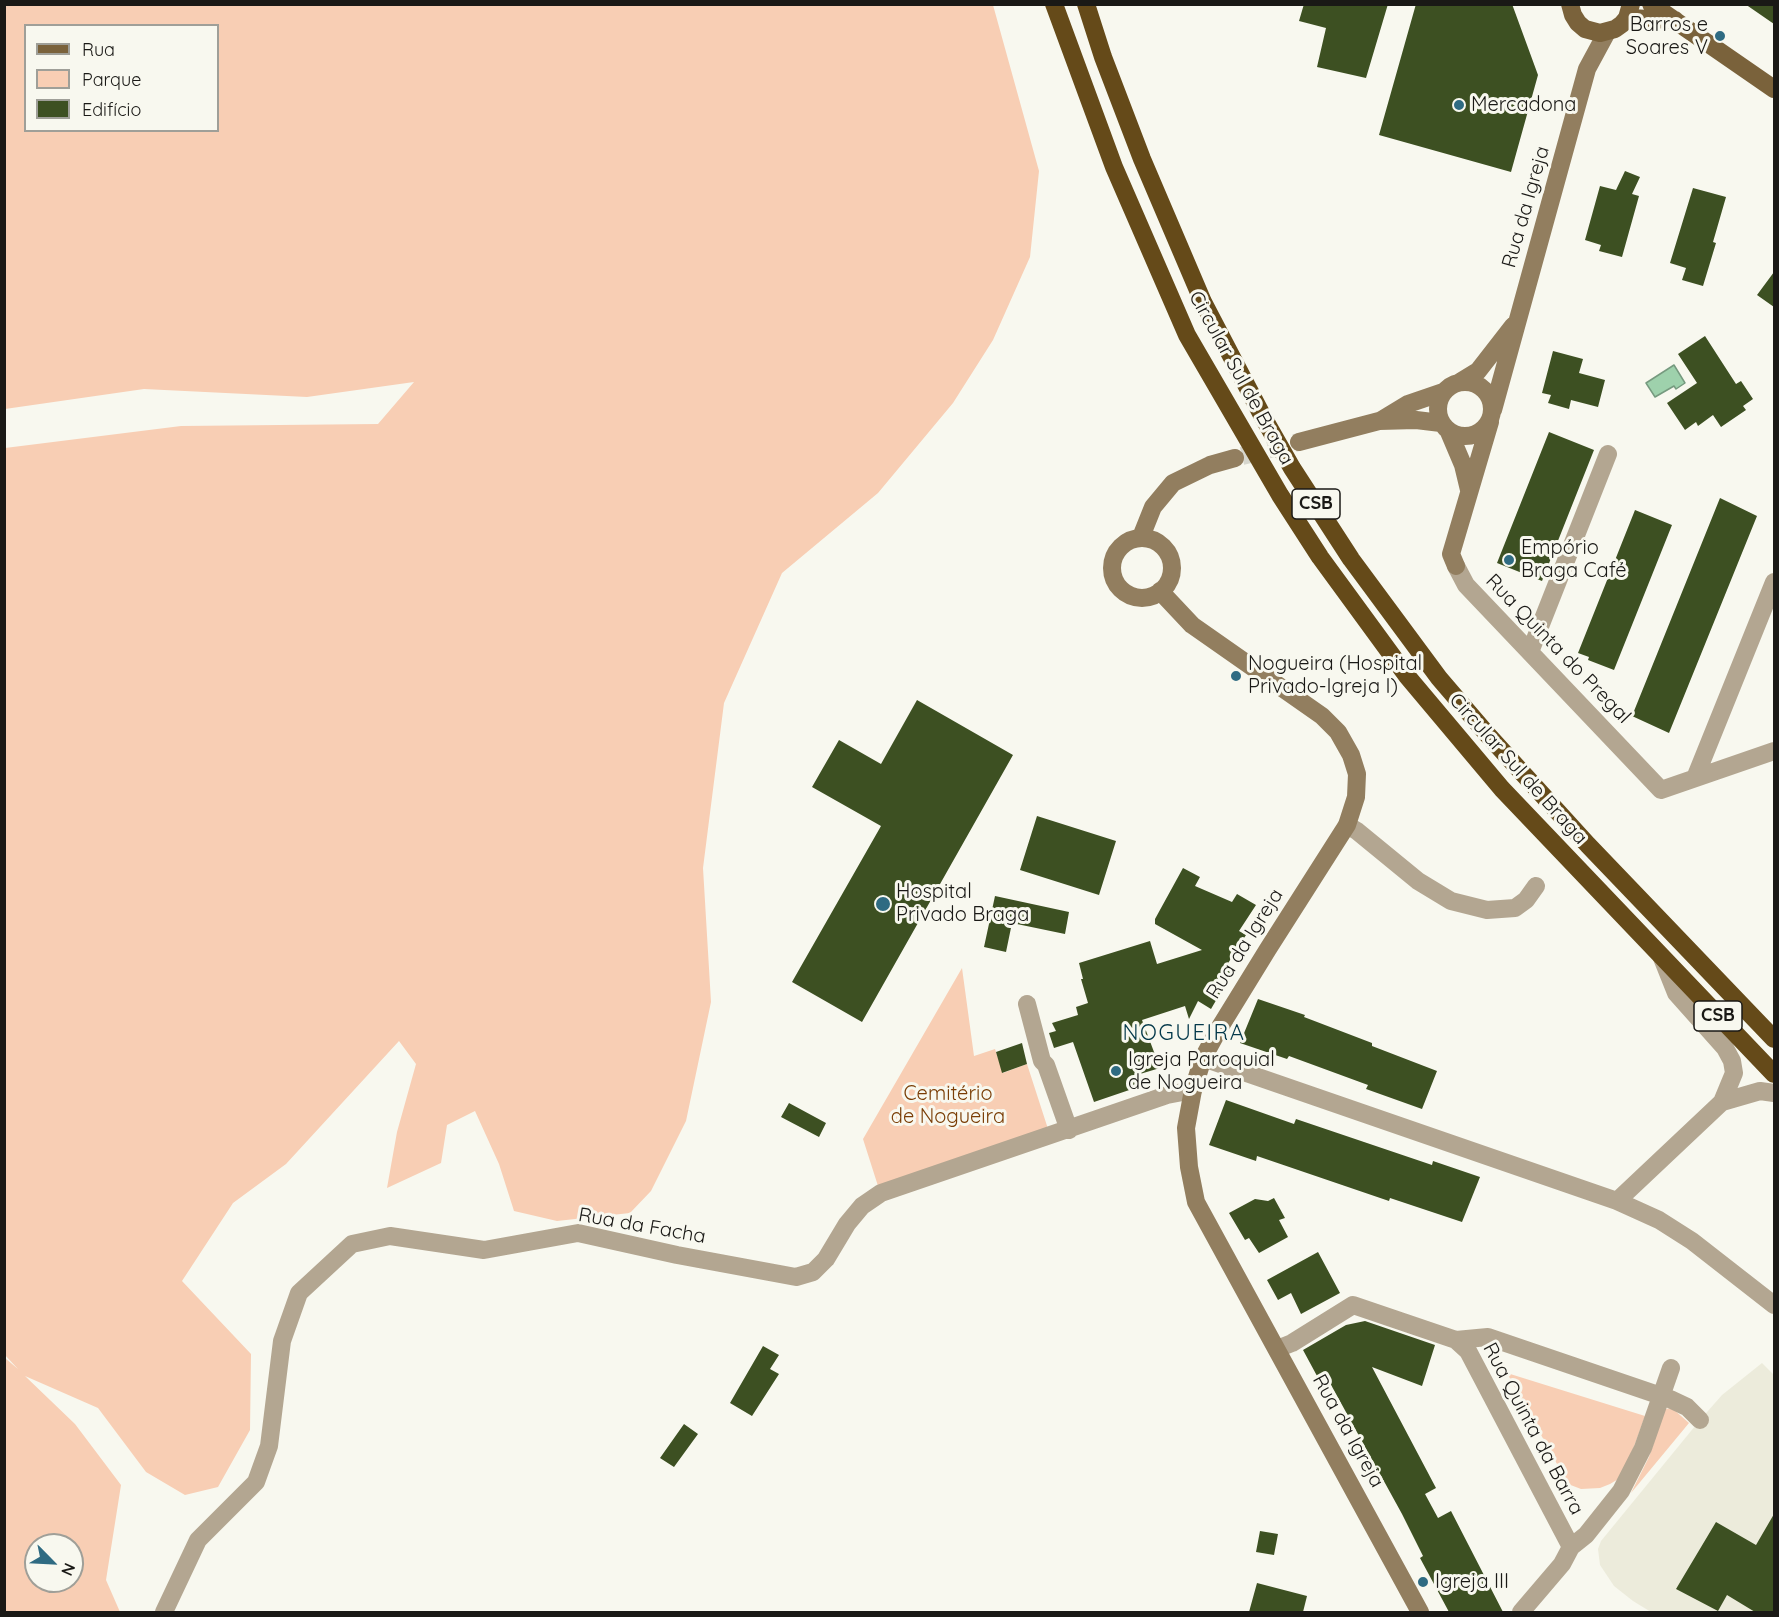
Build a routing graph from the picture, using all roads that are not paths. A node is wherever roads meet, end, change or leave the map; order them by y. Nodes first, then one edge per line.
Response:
1 (1054, 4) edge
2 (1086, 4) edge
3 (1570, 4) edge
4 (1651, 4) edge
5 (1629, 11) edge
6 (1676, 20) junction
7 (1585, 29) junction
8 (1607, 32) junction
9 (1587, 69) junction
10 (1774, 89) edge
11 (1516, 323) junction
12 (1460, 382) junction
13 (1443, 392) junction
14 (1491, 416) junction
15 (1378, 422) junction
16 (1445, 427) junction
17 (1299, 442) tunnel mouth
18 (1608, 454) dead end
19 (1235, 458) tunnel mouth
20 (1469, 492) junction
21 (1142, 537) junction
22 (1774, 582) edge
23 (1160, 591) junction
24 (1530, 652) junction
25 (1774, 751) edge
26 (1695, 778) junction
27 (1347, 825) junction
28 (1536, 886) dead end
29 (1656, 952) junction
30 (1027, 1004) dead end
31 (1774, 1039) edge
32 (1203, 1058) junction
33 (1774, 1074) edge
34 (1193, 1090) junction
35 (1774, 1093) edge
36 (1722, 1102) junction
37 (1069, 1130) junction
38 (1617, 1201) junction
39 (1774, 1305) edge
40 (1456, 1340) junction
41 (1276, 1349) junction
42 (1671, 1368) dead end
43 (1662, 1396) junction
44 (1700, 1420) dead end
45 (1570, 1547) junction
46 (164, 1612) edge
47 (1420, 1612) edge
48 (1521, 1612) edge

1 - 29 highway, Circular Sul de Braga / CSB
2 - 31 highway, Circular Sul de Braga / CSB
3 - 7 main road
4 - 6 main road
5 - 6 main road
5 - 8 main road
6 - 10 main road
7 - 8 main road
7 - 9 street, Rua da Igreja
8 - 9 street, Rua da Igreja
9 - 11 street, Rua da Igreja
11 - 12 street, Rua da Igreja
11 - 14 street, Rua da Igreja
12 - 13 street
12 - 14 street
13 - 15 street
13 - 16 street
14 - 16 street
14 - 20 street, Rua Quinta do Pregal
15 - 16 street
15 - 17 street
16 - 20 street, Rua Quinta do Pregal
18 - 24 street
19 - 21 street
20 - 24 street, Rua Quinta do Pregal
21 - 23 street
21 - 23 street
22 - 26 street
23 - 27 street, Rua da Igreja
24 - 26 street, Rua Quinta do Pregal
25 - 26 street
27 - 28 street
27 - 32 street, Rua da Igreja
29 - 33 highway, CSB
29 - 36 street
30 - 37 street
32 - 34 street, Rua da Igreja
32 - 38 street
34 - 37 street, Rua da Facha
34 - 41 street, Rua da Igreja
35 - 36 street
36 - 38 street
37 - 46 street, Rua da Facha
38 - 39 street
40 - 41 street, Rua Quinta da Barra
40 - 43 street
40 - 45 street, Rua Quinta da Barra
41 - 47 street, Rua da Igreja
42 - 43 street
43 - 44 street
43 - 45 street
45 - 48 street, Rua Quinta da Barra

